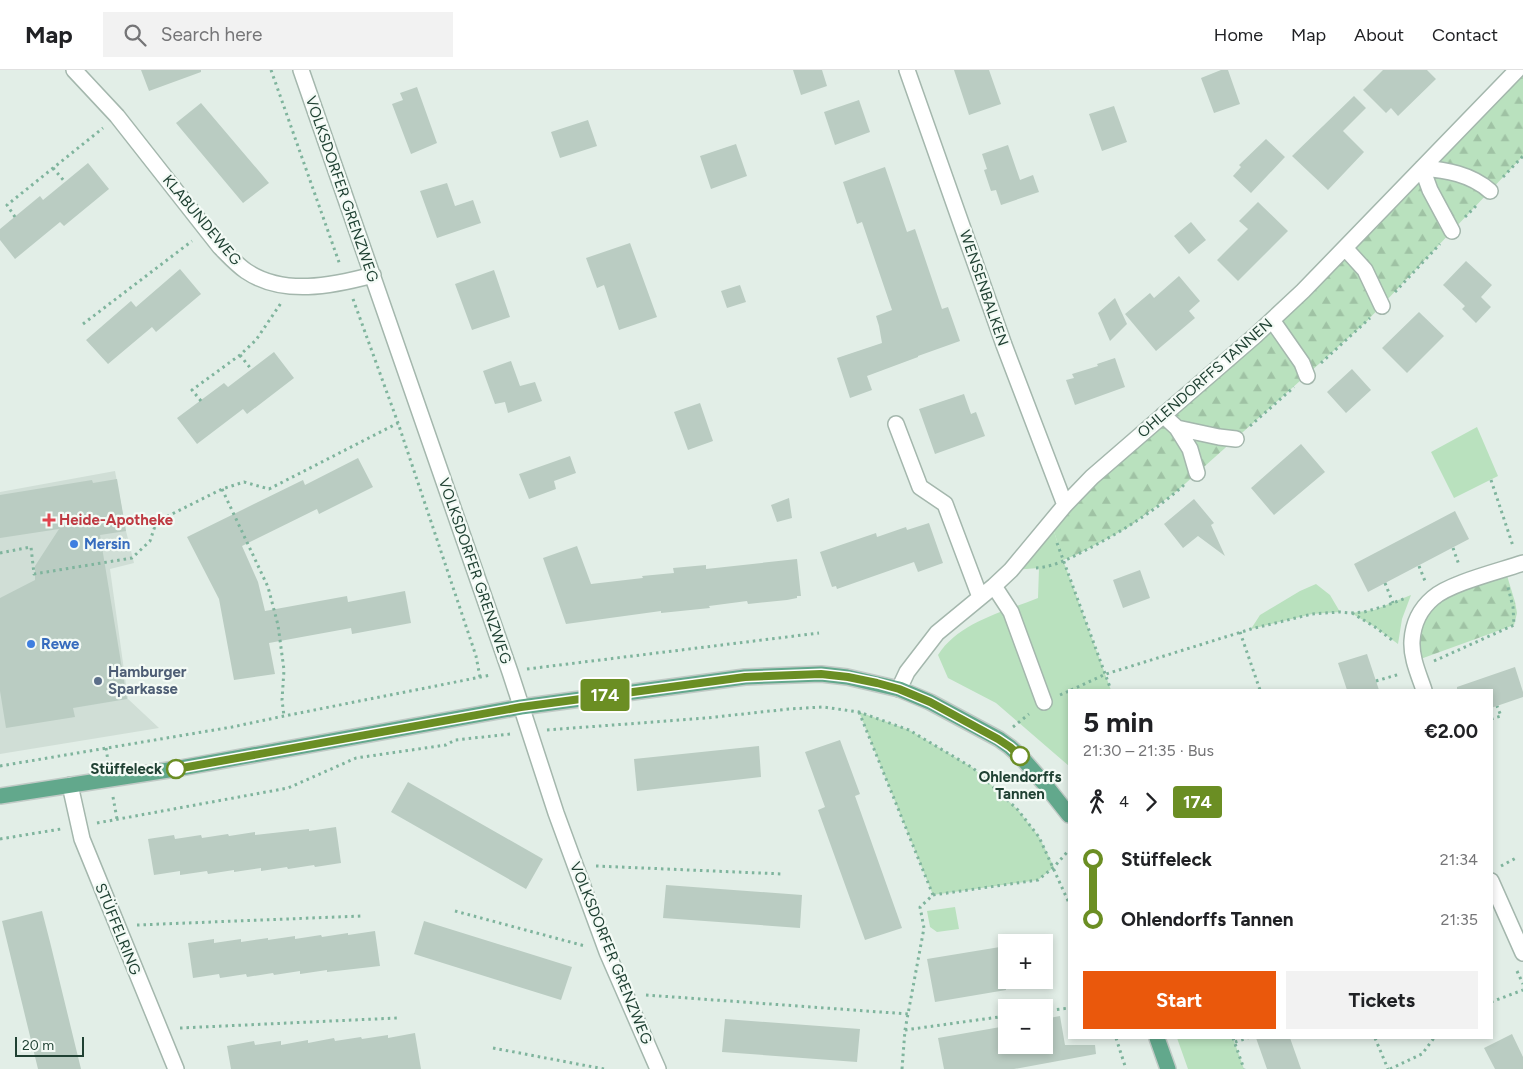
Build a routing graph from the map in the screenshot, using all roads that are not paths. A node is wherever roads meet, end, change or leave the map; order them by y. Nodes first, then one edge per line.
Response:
1 (74, 70) edge
2 (301, 70) edge
3 (907, 70) edge
4 (1517, 70) edge
5 (1422, 168) junction
6 (1490, 191) dead end
7 (1452, 231) dead end
8 (1345, 248) junction
9 (373, 275) junction
10 (1382, 306) dead end
11 (1272, 320) junction
12 (1307, 376) dead end
13 (1163, 415) junction
14 (896, 424) dead end
15 (1177, 428) junction
16 (1236, 439) dead end
17 (1197, 473) dead end
18 (1066, 505) junction
19 (1519, 557) edge
20 (994, 586) junction
21 (980, 597) junction
22 (899, 689) junction
23 (1424, 689) edge
24 (1044, 702) dead end
25 (521, 707) junction
26 (70, 786) junction
27 (0, 796) edge
28 (1068, 814) edge
29 (1495, 874) edge
30 (1523, 953) edge
31 (1158, 1039) edge
32 (176, 1069) edge
33 (658, 1069) edge
34 (1168, 1069) edge

1 - 9 street, KLABUNDEWEG
2 - 9 street, VOLKSDORFER GRENZWEG
3 - 18 street, WENSENBALKEN
4 - 5 street, OHLENDORFFS TANNEN
5 - 6 street
5 - 7 street
5 - 8 street, OHLENDORFFS TANNEN
8 - 10 street
8 - 11 street, OHLENDORFFS TANNEN
9 - 25 street, VOLKSDORFER GRENZWEG
11 - 12 street
11 - 13 street, OHLENDORFFS TANNEN
13 - 15 street
13 - 18 street, OHLENDORFFS TANNEN
14 - 21 street
15 - 16 street
15 - 17 street
18 - 20 street, OHLENDORFFS TANNEN
19 - 23 street
20 - 21 street, OHLENDORFFS TANNEN
20 - 24 street
21 - 22 street, OHLENDORFFS TANNEN
22 - 25 main road
22 - 28 main road
25 - 26 main road
25 - 33 street, VOLKSDORFER GRENZWEG
26 - 27 main road
26 - 32 street, STÜFFELRING
29 - 30 street
31 - 34 main road

